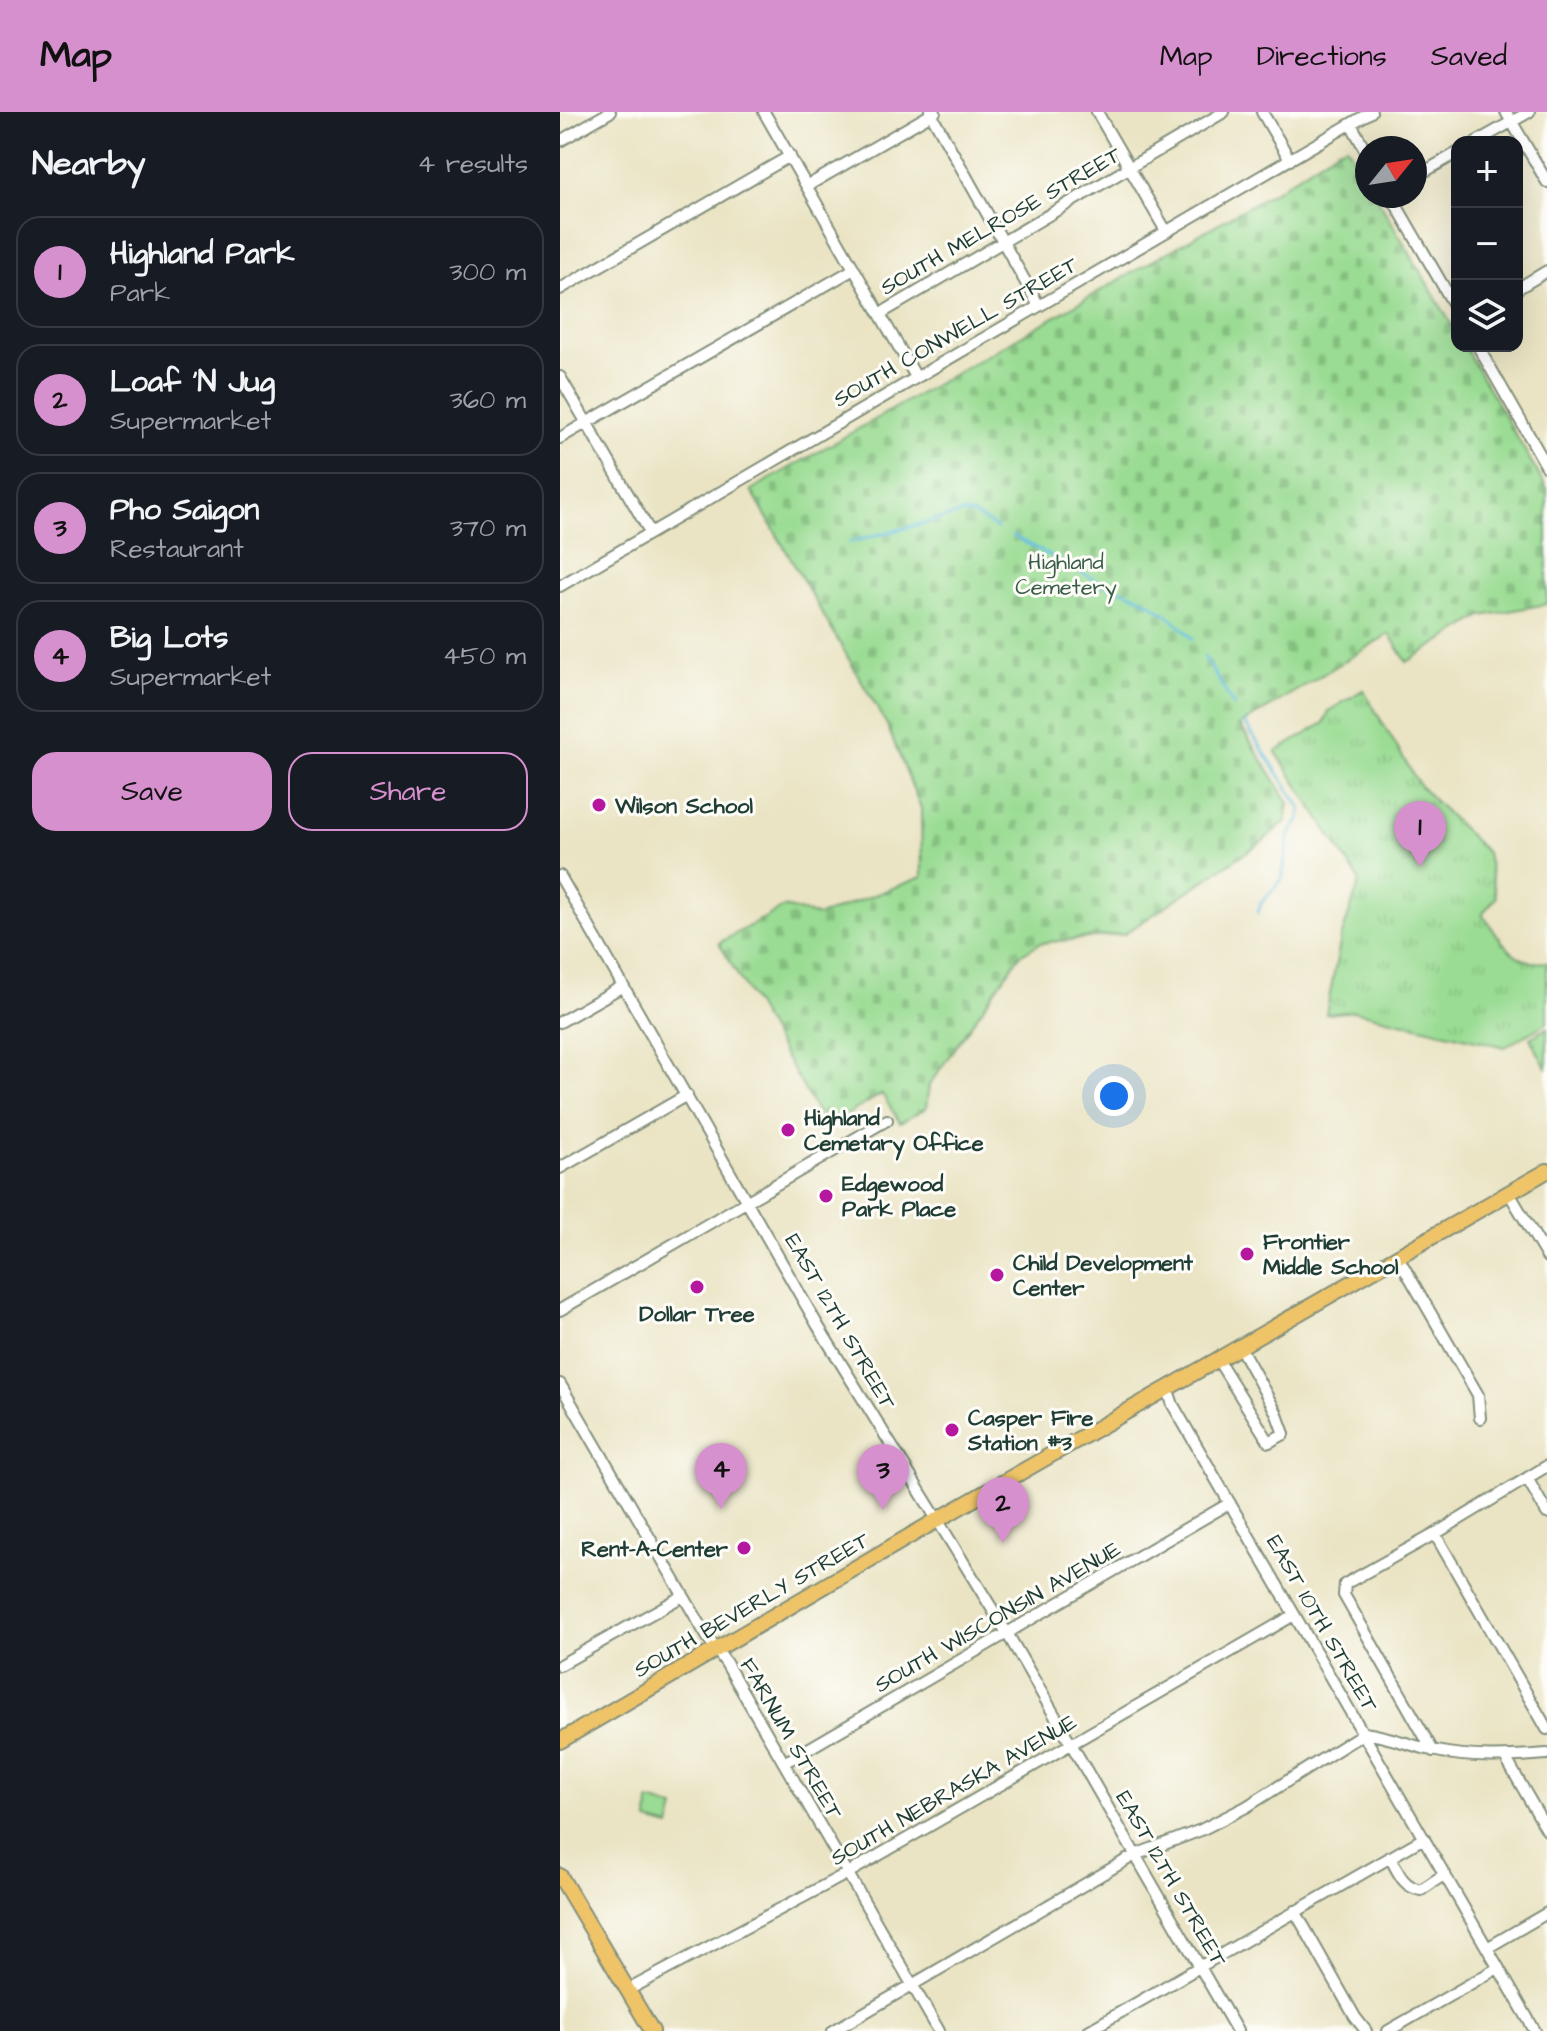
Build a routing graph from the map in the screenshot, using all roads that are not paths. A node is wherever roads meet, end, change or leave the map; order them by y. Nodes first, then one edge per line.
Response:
1 (610, 112) edge
2 (764, 112) edge
3 (1097, 112) edge
4 (1224, 112) edge
5 (1262, 112) edge
6 (1371, 112) edge
7 (1529, 112) edge
8 (932, 113) edge
9 (1508, 117) edge
10 (1351, 124) junction
11 (1358, 136) edge
12 (1484, 136) edge
13 (560, 141) edge
14 (790, 156) junction
15 (1451, 156) edge
16 (1290, 160) junction
17 (1129, 167) junction
18 (1427, 170) edge
19 (1547, 182) edge
20 (807, 186) junction
21 (1398, 208) edge
22 (1166, 231) junction
23 (1003, 242) junction
24 (854, 269) junction
25 (1547, 271) edge
26 (1523, 285) edge
27 (560, 289) edge
28 (1451, 300) edge
29 (1039, 306) junction
30 (880, 314) junction
31 (1481, 352) edge
32 (560, 377) edge
33 (916, 377) junction
34 (587, 423) junction
35 (560, 438) edge
36 (1547, 438) edge
37 (1534, 445) junction
38 (1547, 467) edge
39 (650, 532) junction
40 (560, 586) edge
41 (560, 877) edge
42 (623, 986) junction
43 (560, 1022) edge
44 (687, 1095) junction
45 (887, 1120) dead end
46 (560, 1168) edge
47 (1547, 1171) edge
48 (1509, 1193) junction
49 (748, 1200) junction
50 (1398, 1257) junction
51 (1547, 1257) edge
52 (560, 1310) edge
53 (1240, 1347) junction
54 (1218, 1360) junction
55 (560, 1384) edge
56 (1168, 1390) junction
57 (1480, 1418) dead end
58 (1547, 1466) edge
59 (1527, 1478) junction
60 (1230, 1503) junction
61 (1547, 1513) edge
62 (939, 1519) junction
63 (1435, 1534) junction
64 (683, 1596) junction
65 (1294, 1615) junction
66 (1007, 1633) junction
67 (717, 1650) junction
68 (560, 1665) edge
69 (1547, 1729) edge
70 (1364, 1733) junction
71 (560, 1741) edge
72 (1071, 1744) junction
73 (1433, 1751) junction
74 (1547, 1754) edge
75 (1505, 1757) junction
76 (784, 1763) junction
77 (1547, 1830) edge
78 (1424, 1838) junction
79 (1135, 1855) junction
80 (1390, 1857) junction
81 (848, 1873) junction
82 (1445, 1874) junction
83 (560, 1876) edge
84 (1295, 1911) junction
85 (1547, 1913) edge
86 (1487, 1948) junction
87 (1200, 1967) junction
88 (1498, 1968) junction
89 (912, 1985) junction
90 (628, 1990) junction
91 (652, 2031) edge
92 (833, 2031) edge
93 (939, 2031) edge
94 (1088, 2031) edge
95 (1237, 2031) edge
96 (1366, 2031) edge
97 (1388, 2031) edge
98 (1535, 2031) edge

1 - 13 street
2 - 14 street
3 - 17 street
4 - 17 street, SOUTH MELROSE STREET
5 - 16 street
6 - 10 street, SOUTH CONWELL STREET
7 - 9 street
8 - 20 street
8 - 23 street
9 - 12 street
9 - 19 street
10 - 11 street
10 - 16 street, SOUTH CONWELL STREET
14 - 20 street
14 - 27 street
15 - 18 street
16 - 22 street, SOUTH CONWELL STREET
17 - 22 street
17 - 23 street, SOUTH MELROSE STREET
20 - 24 street
21 - 28 street
22 - 29 street, SOUTH CONWELL STREET
23 - 29 street
23 - 30 street, SOUTH MELROSE STREET
24 - 30 street
24 - 34 street, SOUTH MELROSE STREET
25 - 26 street
29 - 33 street, SOUTH CONWELL STREET
30 - 33 street
31 - 37 street
32 - 34 street
33 - 39 street, SOUTH CONWELL STREET
34 - 35 street, SOUTH MELROSE STREET
34 - 39 street
36 - 37 street
37 - 38 street
39 - 40 street, SOUTH CONWELL STREET
41 - 42 street, EAST 12TH STREET
42 - 43 street
42 - 44 street, EAST 12TH STREET
44 - 46 street
44 - 49 street, EAST 12TH STREET
45 - 49 street
47 - 48 main road, SOUTH BEVERLY STREET
48 - 50 main road, SOUTH BEVERLY STREET
48 - 51 street
49 - 52 street
49 - 62 street, EAST 12TH STREET
50 - 53 main road, SOUTH BEVERLY STREET
50 - 57 street
53 - 54 main road, SOUTH BEVERLY STREET
53 - 54 street
54 - 56 main road, SOUTH BEVERLY STREET
55 - 64 street, FARNUM STREET
56 - 60 street, EAST 10TH STREET
56 - 62 main road, SOUTH BEVERLY STREET
58 - 59 street
59 - 61 street
59 - 63 street
60 - 65 street, EAST 10TH STREET
60 - 66 street, SOUTH WISCONSIN AVENUE
62 - 66 street, EAST 12TH STREET
62 - 67 main road, SOUTH BEVERLY STREET
63 - 69 street
63 - 73 street
64 - 67 street, FARNUM STREET
64 - 68 street
65 - 70 street, EAST 10TH STREET
65 - 72 street, SOUTH NEBRASKA AVENUE
66 - 72 street, EAST 12TH STREET
66 - 76 street, SOUTH WISCONSIN AVENUE
67 - 71 main road, SOUTH BEVERLY STREET
67 - 76 street, FARNUM STREET
70 - 73 street
70 - 78 street, EAST 10TH STREET
70 - 79 street
72 - 79 street, EAST 12TH STREET
72 - 81 street, SOUTH NEBRASKA AVENUE
73 - 75 street
74 - 75 street
75 - 77 street
76 - 81 street, FARNUM STREET
78 - 80 street
78 - 82 street, EAST 10TH STREET
79 - 87 street, EAST 12TH STREET
79 - 89 street
80 - 82 street
80 - 84 street
81 - 89 street, FARNUM STREET
81 - 90 street, SOUTH NEBRASKA AVENUE
82 - 86 street, EAST 10TH STREET
83 - 90 main road
84 - 87 street
84 - 96 street
85 - 86 street
86 - 88 street, EAST 10TH STREET
87 - 94 street
87 - 95 street, EAST 12TH STREET
88 - 97 street
88 - 98 street, EAST 10TH STREET
89 - 92 street
89 - 93 street, FARNUM STREET
90 - 91 main road

